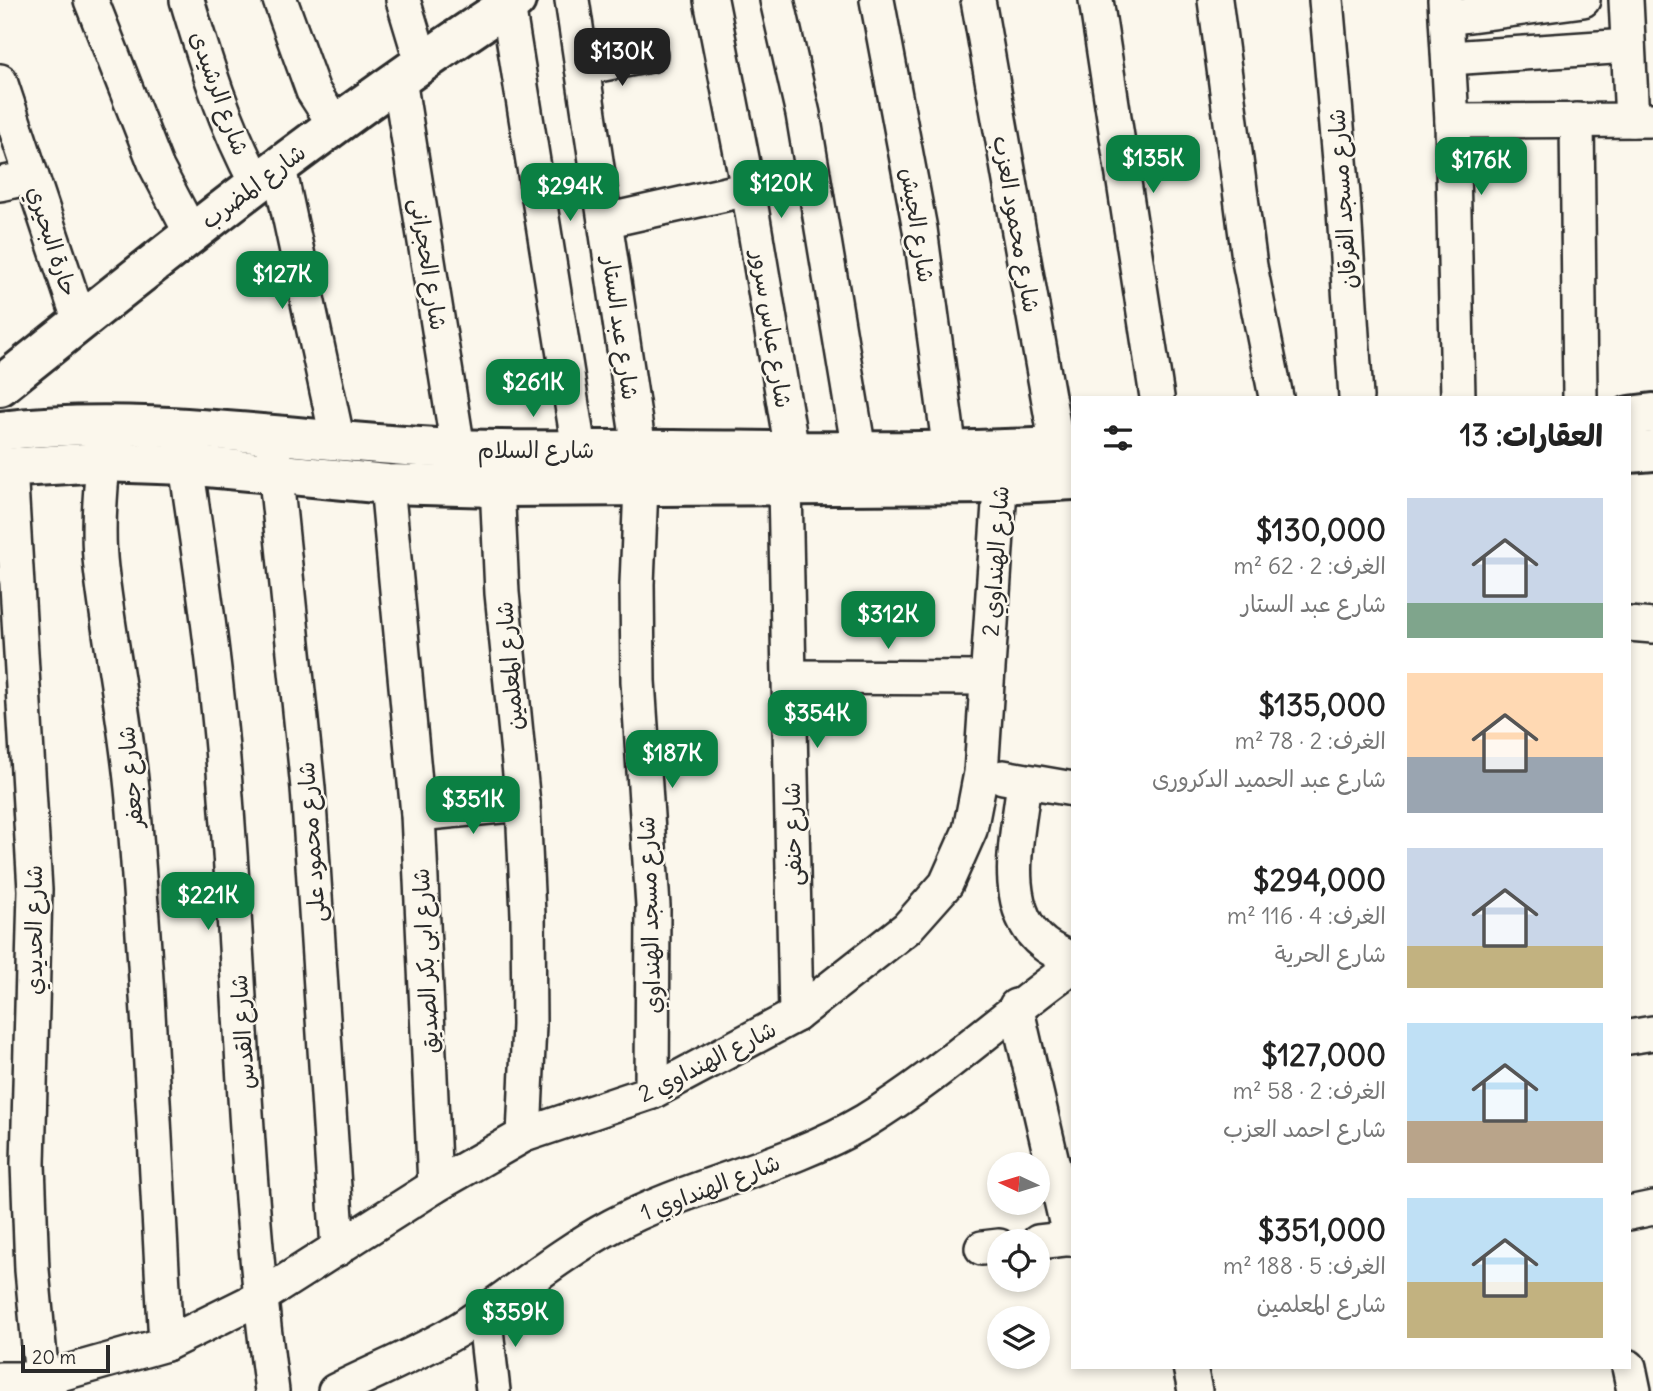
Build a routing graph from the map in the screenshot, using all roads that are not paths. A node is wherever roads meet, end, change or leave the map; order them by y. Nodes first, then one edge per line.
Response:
1 (91, 0) edge
2 (187, 0) edge
3 (280, 0) edge
4 (403, 0) edge
5 (572, 0) edge
6 (711, 0) edge
7 (777, 0) edge
8 (877, 0) edge
9 (978, 0) edge
10 (1096, 0) edge
11 (1215, 0) edge
12 (1326, 0) edge
13 (1583, 0) edge
14 (1626, 0) edge
15 (512, 3) edge
16 (1446, 9) edge
17 (1628, 46) junction
18 (650, 55) dead end
19 (1450, 58) junction
20 (582, 68) junction
21 (411, 71) junction
22 (0, 81) edge
23 (1577, 120) junction
24 (1643, 120) edge
25 (1452, 121) junction
26 (335, 125) junction
27 (268, 176) junction
28 (32, 177) junction
29 (0, 184) edge
30 (748, 188) junction
31 (605, 221) junction
32 (191, 233) junction
33 (80, 321) junction
34 (0, 386) edge
35 (1157, 396) edge
36 (1276, 396) edge
37 (1356, 396) edge
38 (1458, 396) edge
39 (1580, 396) edge
40 (1653, 413) edge
41 (1631, 416) edge
42 (0, 431) edge
43 (272, 436) junction
44 (338, 442) junction
45 (458, 449) junction
46 (495, 449) junction
47 (579, 449) junction
48 (859, 451) junction
49 (1653, 451) edge
50 (950, 452) junction
51 (1631, 453) edge
52 (1068, 458) edge
53 (103, 462) junction
54 (186, 466) junction
55 (1001, 467) junction
56 (5, 468) edge
57 (640, 468) junction
58 (788, 468) junction
59 (276, 473) junction
60 (387, 484) junction
61 (497, 487) junction
62 (1631, 624) edge
63 (1653, 626) edge
64 (789, 677) junction
65 (987, 678) junction
66 (981, 773) junction
67 (1024, 781) junction
68 (1071, 789) edge
69 (523, 804) junction
70 (418, 814) junction
71 (1071, 959) edge
72 (1071, 967) edge
73 (1016, 1006) junction
74 (796, 1015) junction
75 (1653, 1033) edge
76 (1631, 1037) edge
77 (652, 1092) junction
78 (524, 1135) junction
79 (435, 1186) junction
80 (1653, 1208) edge
81 (1631, 1213) edge
82 (1071, 1234) edge
83 (1071, 1238) edge
84 (1050, 1241) edge
85 (338, 1249) junction
86 (259, 1297) junction
87 (484, 1312) junction
88 (166, 1344) junction
89 (1190, 1369) edge
90 (0, 1379) edge
91 (370, 1382) edge
92 (46, 1385) edge
93 (272, 1391) edge
94 (335, 1391) edge
95 (493, 1391) edge
96 (1195, 1391) edge

1 - 32 street
2 - 27 street, شارع الرشيدى
3 - 26 street
4 - 21 street, شارع الحجرانى
5 - 20 street, شارع عبد الستار
6 - 30 street, شارع عباس سرور
7 - 48 street
8 - 50 street, شارع الجيش
9 - 52 street, شارع محمود العزب
10 - 35 street
11 - 36 street
12 - 37 street, شارع مسجد الفرقان
13 - 16 street
14 - 17 street
15 - 21 street, شارع المضرب
15 - 47 street
16 - 19 street
17 - 19 street
17 - 24 street
18 - 20 street
19 - 25 street
20 - 31 street, شارع عبد الستار
21 - 26 street, شارع المضرب
21 - 45 street, شارع الحجرانى
22 - 28 street, حارة البحيري
23 - 24 street
23 - 25 street
23 - 39 street
25 - 38 street
26 - 27 street, شارع المضرب
27 - 32 street, شارع المضرب
27 - 44 street, شارع الرشيدى
28 - 29 street
28 - 33 street, حارة البحيري
30 - 31 street
30 - 58 street, شارع عباس سرور
31 - 57 street, شارع عبد الستار
32 - 33 street, شارع المضرب
33 - 34 street, شارع المضرب
40 - 41 street
42 - 43 street, شارع السلام
43 - 44 street, شارع السلام
43 - 59 street, شارع محمود على
44 - 45 street, شارع السلام
45 - 46 street, شارع السلام
46 - 47 street, شارع السلام
46 - 61 street, شارع المعلمين
47 - 57 street, شارع السلام
48 - 50 street, شارع السلام
48 - 58 street, شارع السلام
49 - 51 street
50 - 55 street, شارع السلام
52 - 55 street, شارع السلام
53 - 54 street, شارع السلام
53 - 56 street, شارع السلام
53 - 88 street, شارع جعفر
54 - 59 street, شارع السلام
54 - 86 street, شارع القدس
55 - 58 street, شارع السلام
55 - 65 street, شارع الهنداوي 2
56 - 92 street, شارع الحديدي
57 - 58 street, شارع السلام
57 - 61 street, شارع السلام
57 - 77 street, شارع مسجد الهنداوي
58 - 64 street, شارع حنفى
59 - 60 street, شارع السلام
59 - 85 street, شارع محمود على
60 - 61 street, شارع السلام
60 - 70 street, شارع ابى بكر الصديق
61 - 69 street, شارع المعلمين
62 - 63 street
64 - 65 street
64 - 74 street, شارع حنفى
65 - 66 street, شارع الهنداوي 2
66 - 67 street
66 - 74 street, شارع الهنداوي 2
67 - 68 street
67 - 71 street
69 - 70 street
69 - 78 street, شارع المعلمين
70 - 79 street, شارع ابى بكر الصديق
72 - 73 street, شارع الهنداوي 1
73 - 82 street
73 - 87 street, شارع الهنداوي 1
74 - 77 street, شارع الهنداوي 2
75 - 76 street
77 - 78 street, شارع الهنداوي 2
78 - 79 street, شارع الهنداوي 2
79 - 85 street, شارع الهنداوي 2
80 - 81 street
83 - 84 street
85 - 86 street, شارع الهنداوي 2
86 - 88 street, شارع الهنداوي 2
86 - 93 street, شارع القدس
87 - 91 street, شارع الهنداوي 1
87 - 95 street
88 - 92 street, شارع الهنداوي 2
89 - 96 street
90 - 92 street, شارع الهنداوي 2
91 - 94 street, شارع الهنداوي 1

